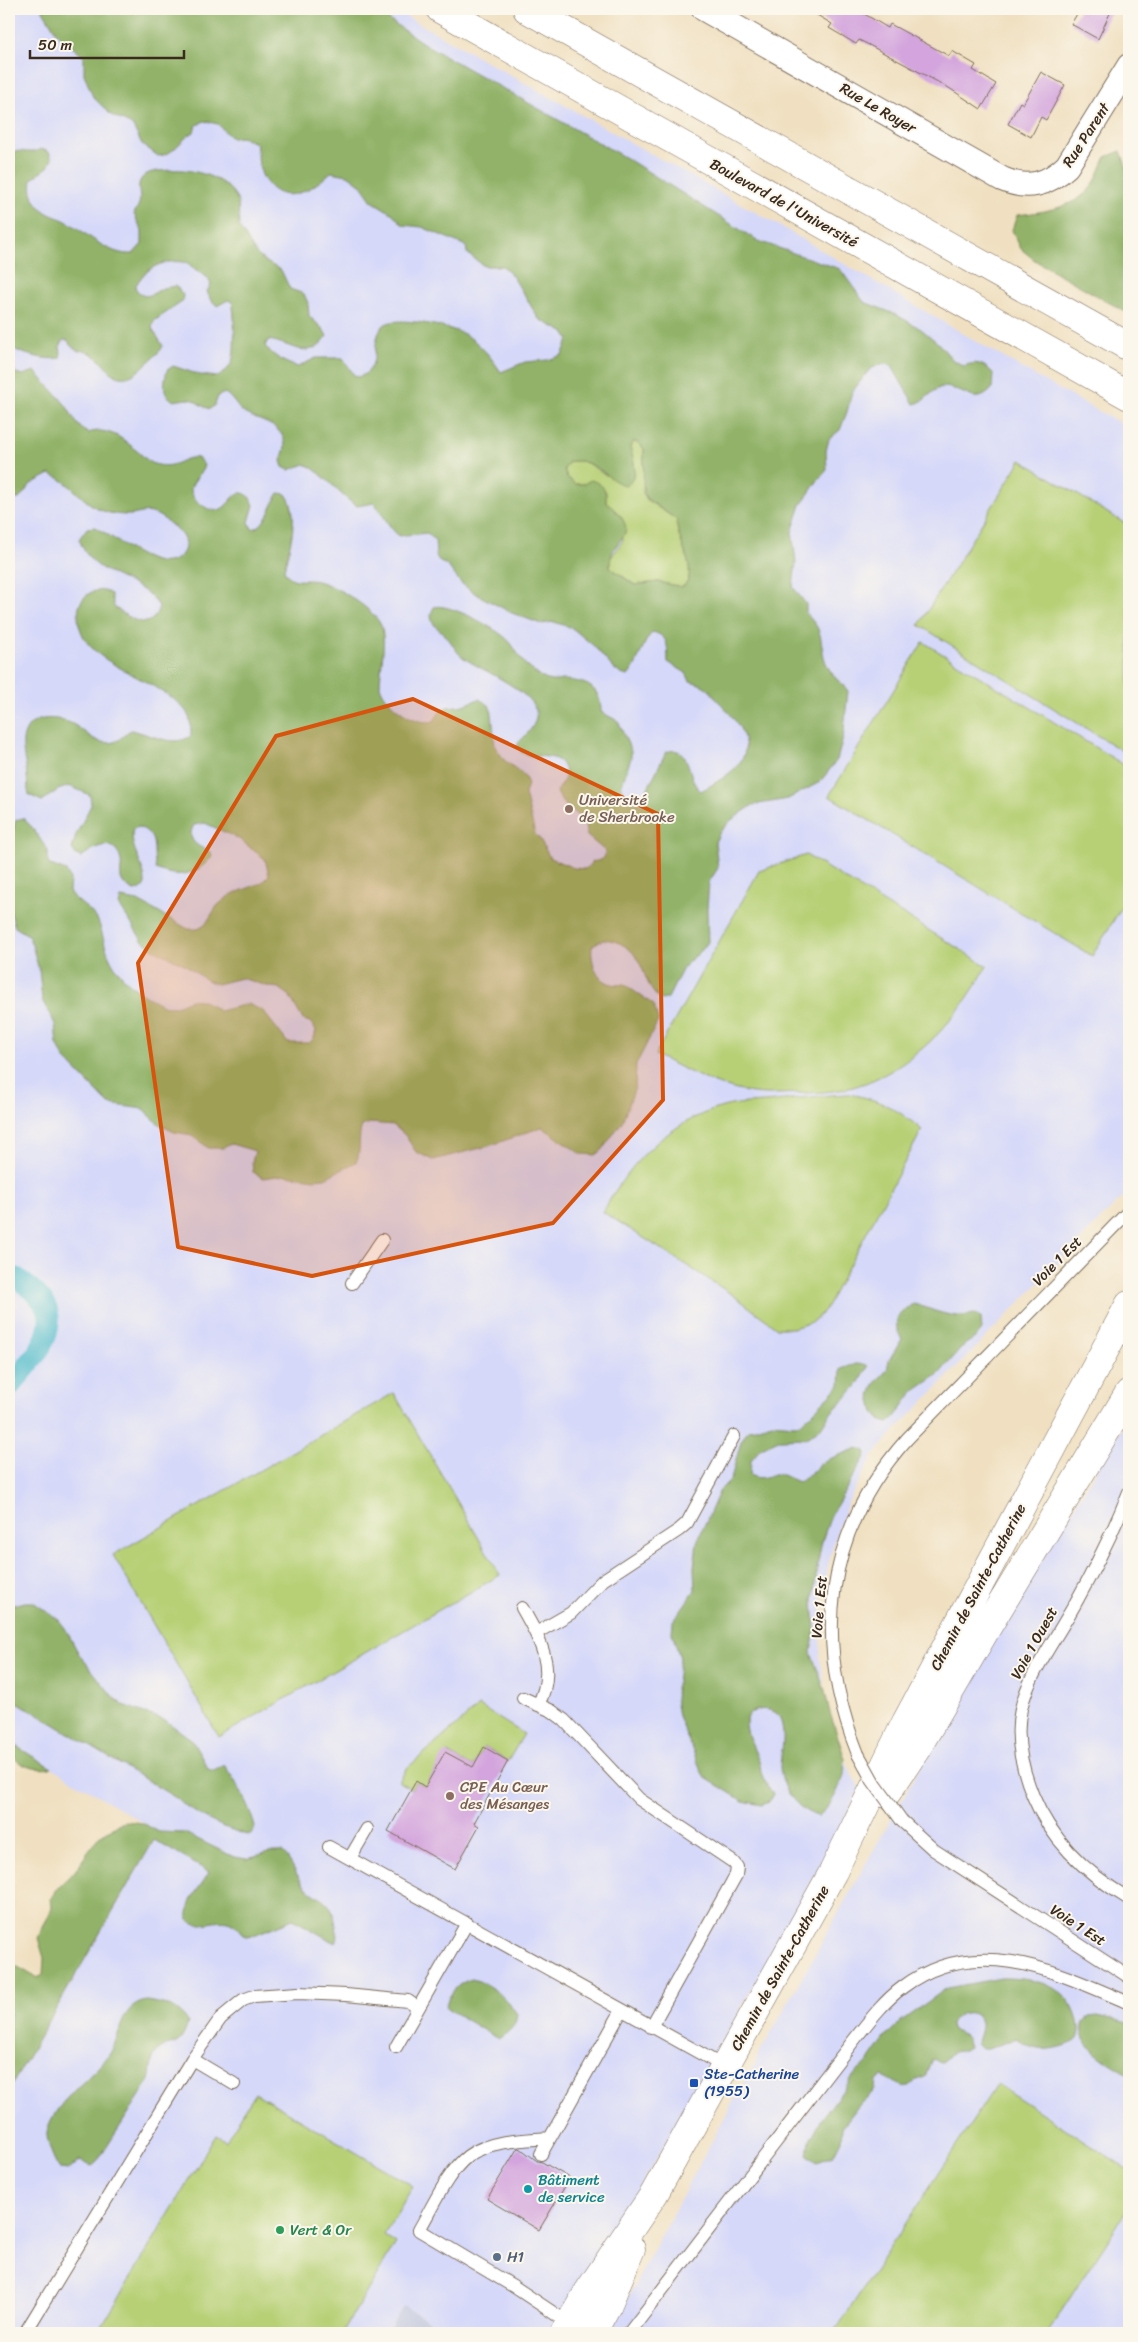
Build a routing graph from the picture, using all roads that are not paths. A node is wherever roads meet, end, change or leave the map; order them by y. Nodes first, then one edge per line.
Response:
1 (440, 9) edge
2 (527, 9) edge
3 (704, 9) edge
4 (1129, 66) edge
5 (1056, 176) joint
6 (1129, 347) edge
7 (1129, 396) edge
8 (1129, 1211) edge
9 (382, 1240) dead end
10 (352, 1283) dead end
11 (1129, 1305) edge
12 (1129, 1393) edge
13 (734, 1436) dead end
14 (1129, 1492) edge
15 (522, 1608) dead end
16 (536, 1633) junction
17 (523, 1698) dead end
18 (538, 1705) junction
19 (367, 1829) dead end
20 (329, 1847) dead end
21 (350, 1858) junction
22 (833, 1872) junction
23 (1129, 1899) edge
24 (467, 1923) junction
25 (1129, 1977) edge
26 (1129, 2003) edge
27 (418, 2008) junction
28 (622, 2010) junction
29 (651, 2027) junction
30 (396, 2047) dead end
31 (192, 2059) junction
32 (725, 2068) junction
33 (234, 2084) dead end
34 (550, 2138) junction
35 (541, 2154) dead end
36 (575, 2330) edge
37 (25, 2333) edge
38 (629, 2333) edge

1 - 7 main road, Boulevard de l'Université
2 - 6 main road
3 - 5 street, Rue Le Royer
4 - 5 street, Rue Parent
8 - 25 lane, Voie 1 Est, bridge
9 - 10 lane
11 - 22 main road, Chemin de Sainte-Catherine
12 - 22 main road, Chemin de Sainte-Catherine
13 - 16 lane
14 - 23 lane, Voie 1 Ouest
15 - 16 lane
16 - 18 lane
17 - 18 lane
18 - 29 lane
19 - 21 lane
20 - 21 lane
21 - 24 lane
22 - 32 main road, Chemin de Sainte-Catherine
24 - 27 lane
24 - 28 lane
26 - 38 lane
27 - 30 lane
27 - 31 lane
28 - 29 lane
28 - 34 lane
29 - 32 lane
31 - 33 lane
31 - 37 lane
32 - 36 main road, Chemin de Sainte-Catherine
34 - 35 lane
34 - 36 lane

